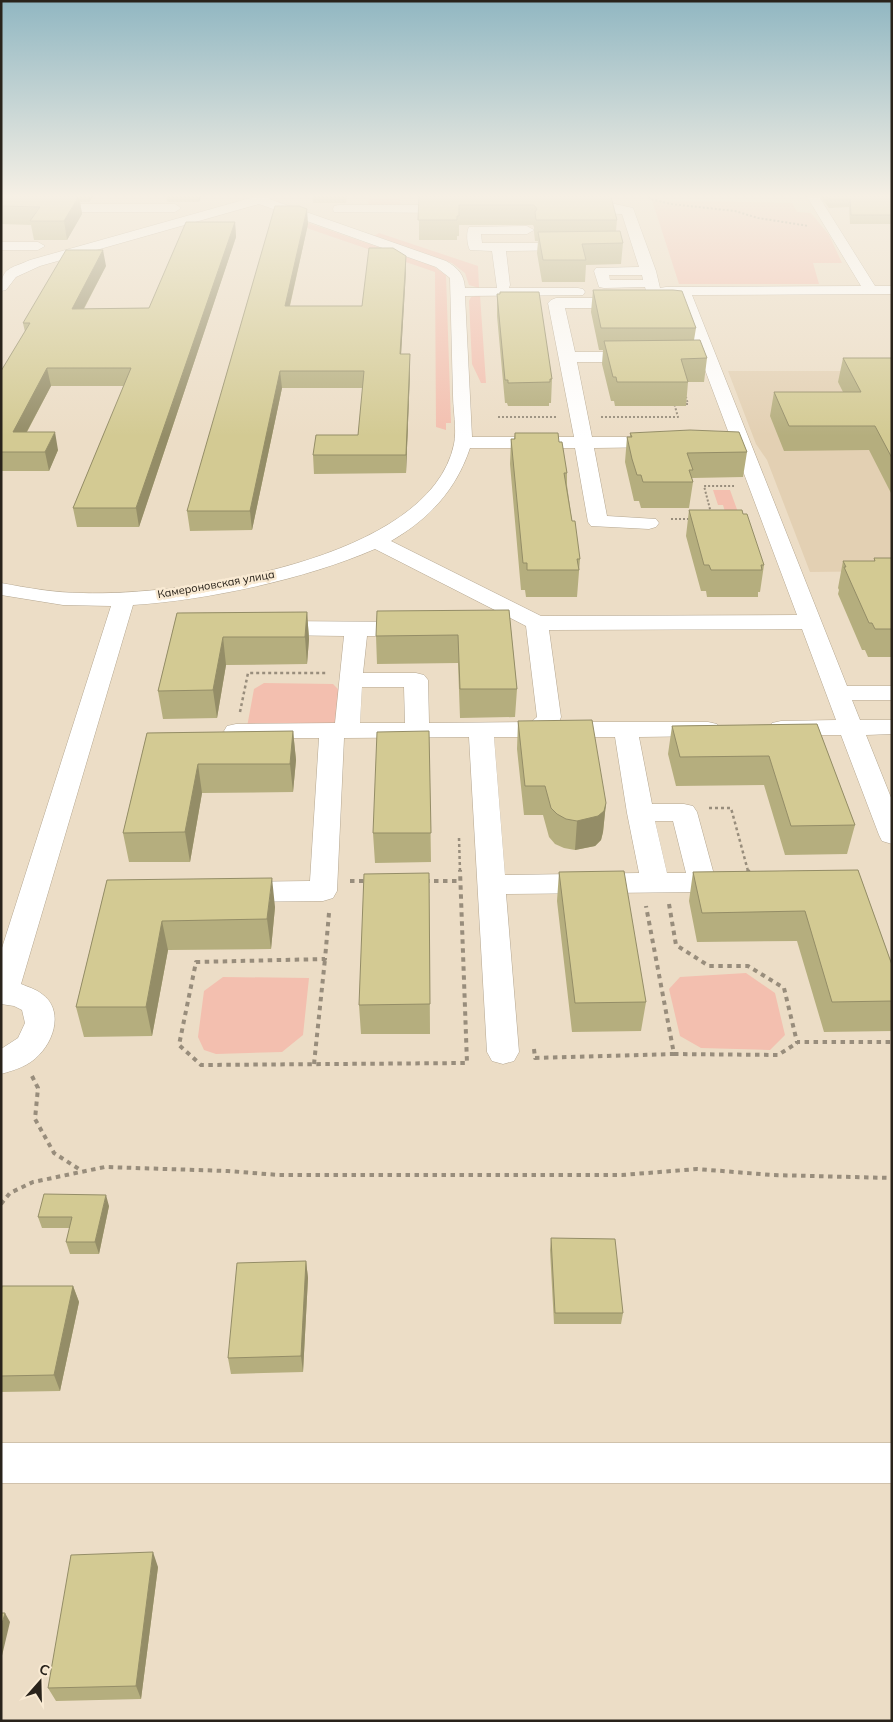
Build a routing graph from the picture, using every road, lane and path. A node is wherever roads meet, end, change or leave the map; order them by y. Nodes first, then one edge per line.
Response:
1 (10, 275) edge
2 (456, 275) edge
3 (502, 275) edge
4 (648, 275) edge
5 (862, 275) edge
6 (651, 282) junction
7 (503, 285) dead end
8 (1, 287) edge
9 (870, 289) junction
10 (892, 290) edge
11 (683, 291) junction
12 (459, 292) junction
13 (556, 303) junction
14 (490, 304) dead end
15 (568, 357) junction
16 (659, 357) edge
17 (684, 393) edge
18 (674, 404) edge
19 (681, 442) edge
20 (463, 443) junction
21 (583, 443) junction
22 (742, 486) dead end
23 (712, 518) edge
24 (650, 523) dead end
25 (376, 541) junction
26 (1, 589) edge
27 (124, 598) junction
28 (501, 606) junction
29 (478, 617) edge
30 (809, 622) junction
31 (537, 623) junction
32 (251, 628) edge
33 (435, 628) edge
34 (356, 629) junction
35 (351, 680) junction
36 (837, 693) junction
37 (892, 693) edge
38 (850, 727) junction
39 (892, 727) edge
40 (733, 728) edge
41 (762, 728) edge
42 (626, 730) junction
43 (236, 731) edge
44 (340, 731) junction
45 (417, 731) junction
46 (481, 731) junction
47 (534, 731) junction
48 (701, 808) dead end
49 (640, 813) junction
50 (458, 833) dead end
51 (892, 835) edge
52 (750, 879) edge
53 (372, 881) edge
54 (421, 881) edge
55 (460, 881) junction
56 (342, 882) dead end
57 (662, 884) junction
58 (492, 885) junction
59 (214, 892) edge
60 (329, 910) dead end
61 (324, 959) junction
62 (2, 993) edge
63 (798, 1042) junction
64 (892, 1042) edge
65 (534, 1048) dead end
66 (503, 1052) dead end
67 (674, 1054) junction
68 (11, 1058) edge
69 (314, 1064) junction
70 (82, 1170) junction
71 (890, 1177) edge
72 (1, 1204) edge
73 (3, 1463) dead end
74 (892, 1463) edge

1 - 8 street
2 - 12 street, Камероновская улица
3 - 7 street
4 - 6 street
5 - 9 street
6 - 11 street
6 - 12 street
6 - 13 street
9 - 10 street
9 - 11 street
11 - 30 street
12 - 20 street, Камероновская улица
13 - 14 street
13 - 15 street
15 - 16 street
15 - 21 street
17 - 18 path
19 - 21 street
20 - 21 street
20 - 25 street, Камероновская улица
21 - 24 street
22 - 23 path
25 - 27 street, Камероновская улица
25 - 28 street
26 - 27 street, Камероновская улица
27 - 62 street
28 - 29 street
28 - 31 street
30 - 31 street
30 - 36 street
31 - 47 street
32 - 34 street
33 - 34 street
34 - 35 street
35 - 44 street
35 - 45 street
36 - 37 street
36 - 38 street
38 - 39 street
38 - 41 street
38 - 51 street
40 - 42 street
42 - 47 street
42 - 49 street
43 - 44 street
44 - 45 street
44 - 59 street
45 - 46 street
46 - 47 street
46 - 58 street
48 - 52 path
49 - 57 street
49 - 57 street
50 - 55 path
53 - 56 path
54 - 55 path
55 - 69 path
57 - 58 street
57 - 63 path
57 - 67 path
58 - 66 street
60 - 61 path
61 - 69 path
61 - 69 path
62 - 68 street
63 - 64 path
63 - 67 path
65 - 67 path
68 - 70 path
70 - 71 path
70 - 72 path
73 - 74 street

